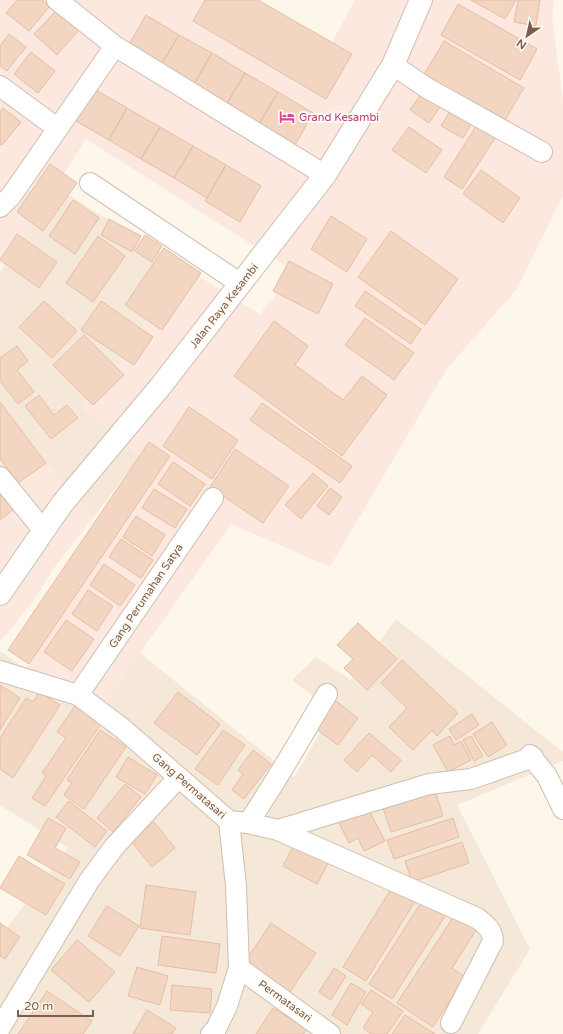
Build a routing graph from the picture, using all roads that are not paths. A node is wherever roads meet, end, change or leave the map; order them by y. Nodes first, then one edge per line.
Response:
1 (57, 0) edge
2 (421, 0) edge
3 (115, 46) junction
4 (393, 65) junction
5 (0, 86) edge
6 (57, 128) junction
7 (542, 152) dead end
8 (325, 176) junction
9 (90, 183) dead end
10 (0, 208) edge
11 (241, 284) junction
12 (0, 477) edge
13 (213, 498) dead end
14 (44, 531) junction
15 (0, 594) edge
16 (0, 671) edge
17 (327, 694) dead end
18 (78, 695) junction
19 (179, 777) junction
20 (563, 809) edge
21 (238, 822) junction
22 (278, 830) junction
23 (239, 968) junction
24 (450, 1023) dead end
25 (0, 1028) edge
26 (211, 1034) edge
27 (330, 1034) edge

1 - 3 street
2 - 4 street, Jalan Raya Kesambi
3 - 6 street
3 - 8 street
4 - 7 street
4 - 8 street, Jalan Raya Kesambi
5 - 6 street
6 - 10 street
8 - 11 street, Jalan Raya Kesambi
9 - 11 street
11 - 14 street, Jalan Raya Kesambi
12 - 14 street
13 - 18 street, Gang Perumahan Satya
14 - 15 street, Jalan Raya Kesambi
16 - 18 street, Gang Permatasari
17 - 21 street
18 - 19 street, Gang Permatasari
19 - 21 street, Gang Permatasari
19 - 25 street
20 - 22 street
21 - 22 street
21 - 23 street, Gang Permatasari
22 - 24 street
23 - 26 street, Gang Permatasari
23 - 27 street, Permatasari

